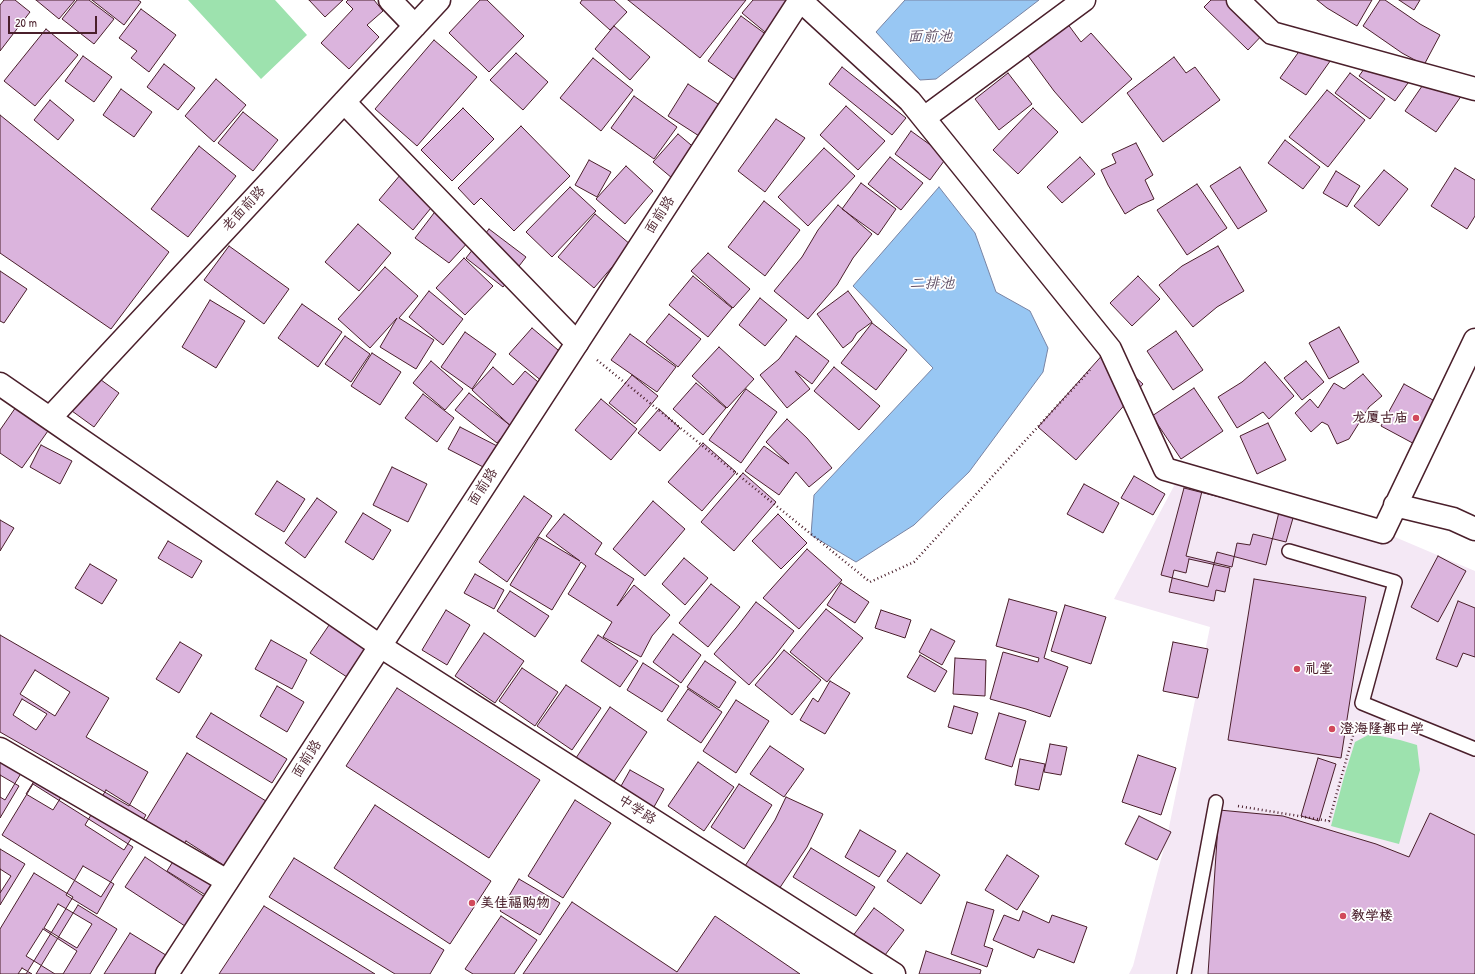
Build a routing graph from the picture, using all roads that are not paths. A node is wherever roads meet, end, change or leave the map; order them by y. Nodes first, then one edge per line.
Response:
1 (390, 0) edge
2 (439, 0) edge
3 (800, 0) edge
4 (1084, 0) edge
5 (1238, 0) edge
6 (415, 26) junction
7 (1475, 89) edge
8 (344, 102) junction
9 (924, 118) junction
10 (1475, 340) edge
11 (577, 343) junction
12 (0, 384) edge
13 (50, 418) junction
14 (1395, 505) junction
15 (1475, 529) edge
16 (1289, 551) dead end
17 (380, 646) junction
18 (0, 749) edge
19 (1475, 749) edge
20 (1216, 802) road end
21 (227, 881) junction
22 (167, 974) edge
23 (894, 974) edge
24 (1184, 974) edge

1 - 6 street
2 - 6 street, 老面前路
3 - 9 street
3 - 11 street, 面前路
4 - 9 street
5 - 7 street
6 - 8 street, 老面前路
8 - 11 street
8 - 13 street, 老面前路
9 - 14 street
10 - 14 street
11 - 17 street, 面前路
12 - 13 street, 中学路
13 - 17 street, 中学路
14 - 15 street
16 - 19 lane
17 - 21 street, 面前路
17 - 23 street, 中学路
18 - 21 street
20 - 24 lane
21 - 22 street, 面前路

